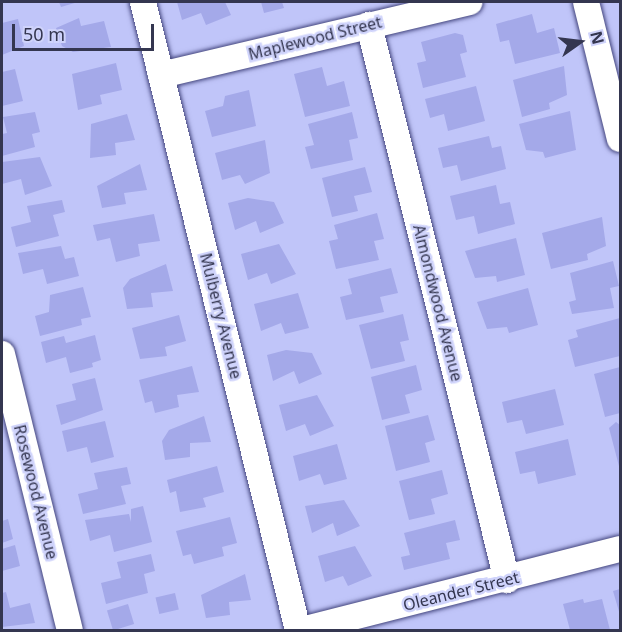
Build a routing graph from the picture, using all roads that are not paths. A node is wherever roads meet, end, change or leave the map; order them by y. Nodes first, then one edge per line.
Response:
1 (143, 2) edge
2 (469, 2) edge
3 (586, 2) edge
4 (369, 25) junction
5 (161, 75) junction
6 (621, 139) edge
7 (2, 354) edge
8 (5, 383) edge
9 (621, 549) edge
10 (507, 580) junction
11 (70, 630) edge
12 (300, 630) edge

1 - 5 street, Mulberry Avenue
2 - 4 street, Maplewood Street
3 - 6 street
4 - 5 street, Maplewood Street
4 - 10 street, Almondwood Avenue
5 - 12 street, Mulberry Avenue
7 - 8 street, Rosewood Avenue
8 - 11 street, Rosewood Avenue
9 - 10 street, Oleander Street
10 - 12 street, Oleander Street

